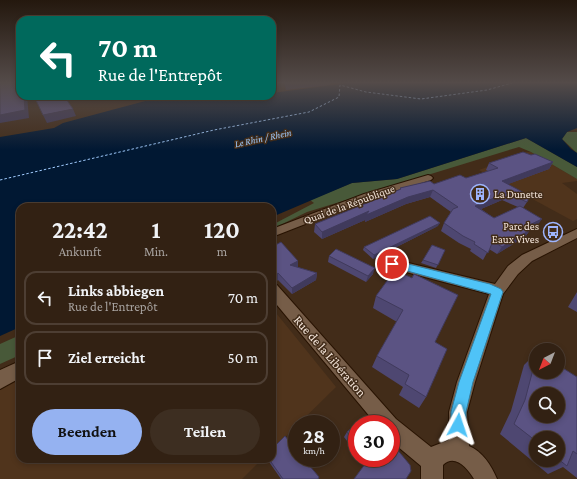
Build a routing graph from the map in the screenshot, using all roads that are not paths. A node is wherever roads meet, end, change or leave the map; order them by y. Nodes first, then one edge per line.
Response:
1 (428, 178) dead end
2 (276, 231) edge
3 (577, 233) edge
4 (392, 264) dead end
5 (498, 292) junction
6 (276, 294) edge
7 (16, 371) edge
8 (0, 380) edge
9 (381, 415) edge
10 (400, 436) edge
11 (459, 452) junction
12 (433, 470) edge
13 (486, 479) edge

1 - 2 street, Quai de la République
3 - 5 street
4 - 5 street
5 - 11 street
6 - 9 street, Rue de la Libération
7 - 8 street
10 - 12 street
11 - 12 street
11 - 13 street

